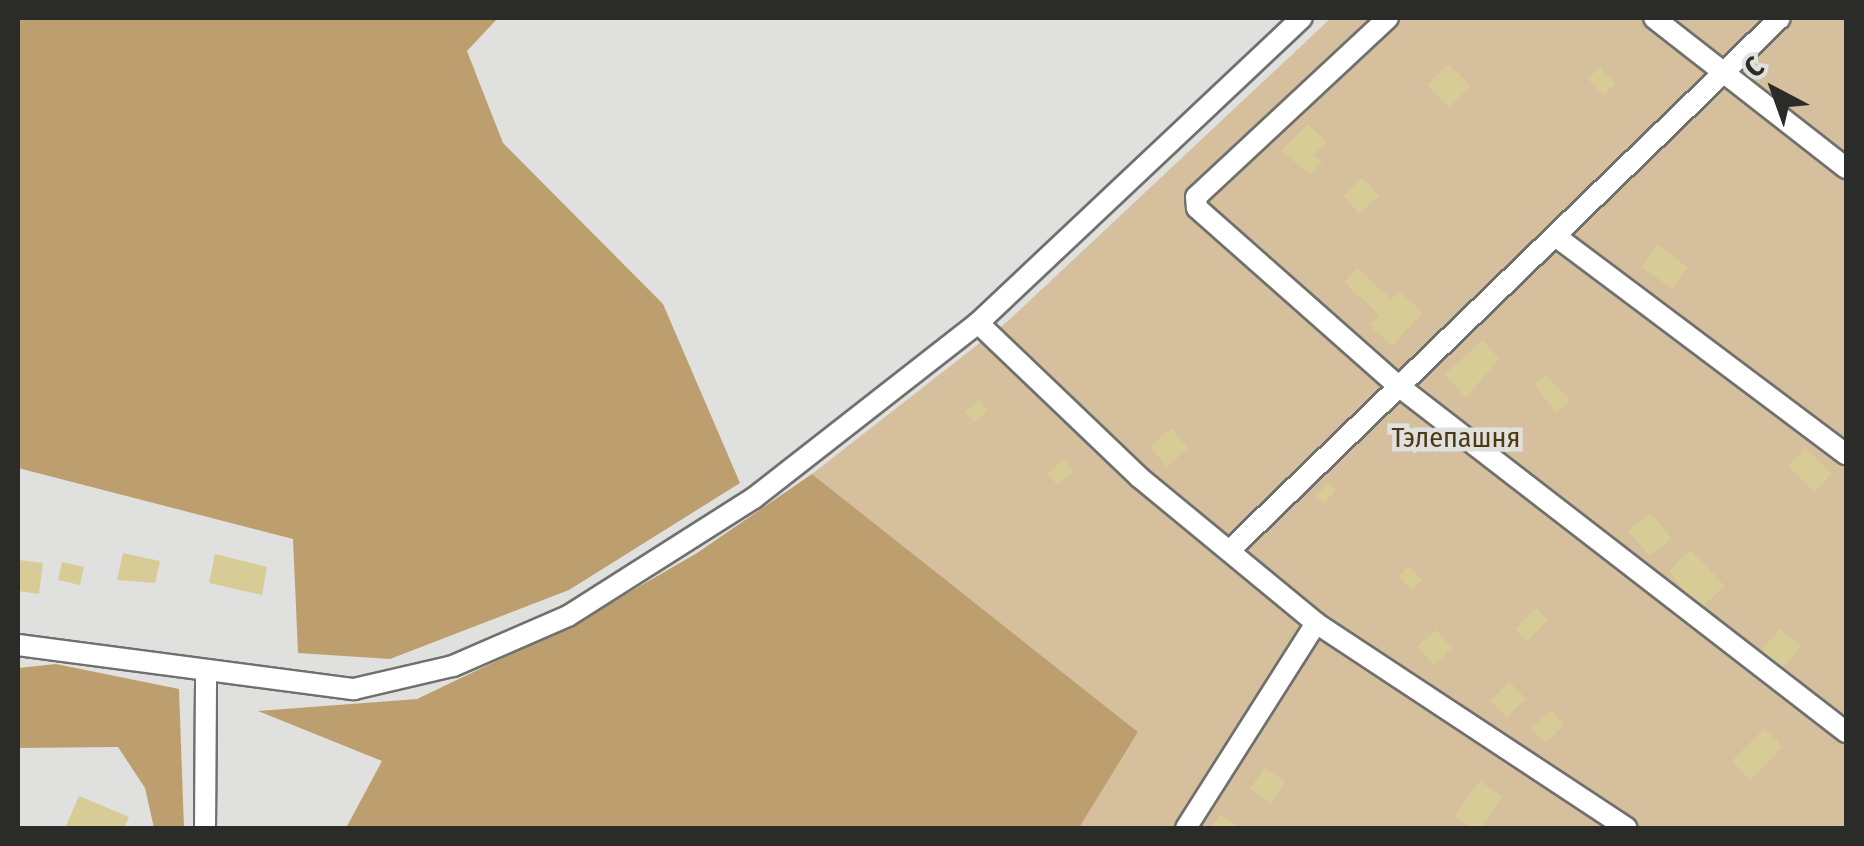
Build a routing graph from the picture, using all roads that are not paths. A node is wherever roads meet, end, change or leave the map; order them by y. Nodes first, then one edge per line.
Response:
1 (1302, 18) edge
2 (1388, 18) edge
3 (1654, 18) edge
4 (1780, 18) edge
5 (1722, 71) junction
6 (1846, 168) edge
7 (1558, 238) junction
8 (978, 323) junction
9 (1396, 384) junction
10 (1846, 454) edge
11 (1230, 550) junction
12 (1316, 623) junction
13 (18, 645) edge
14 (206, 673) junction
15 (1846, 732) edge
16 (205, 828) edge
17 (1186, 828) edge
18 (1627, 828) edge

1 - 8 street
2 - 9 street
3 - 5 street
4 - 5 street
5 - 6 street
5 - 7 street
7 - 9 street
7 - 10 street
8 - 11 street
8 - 14 street
9 - 11 street
9 - 15 street
11 - 12 street
12 - 17 street
12 - 18 street
13 - 14 street
14 - 16 street

